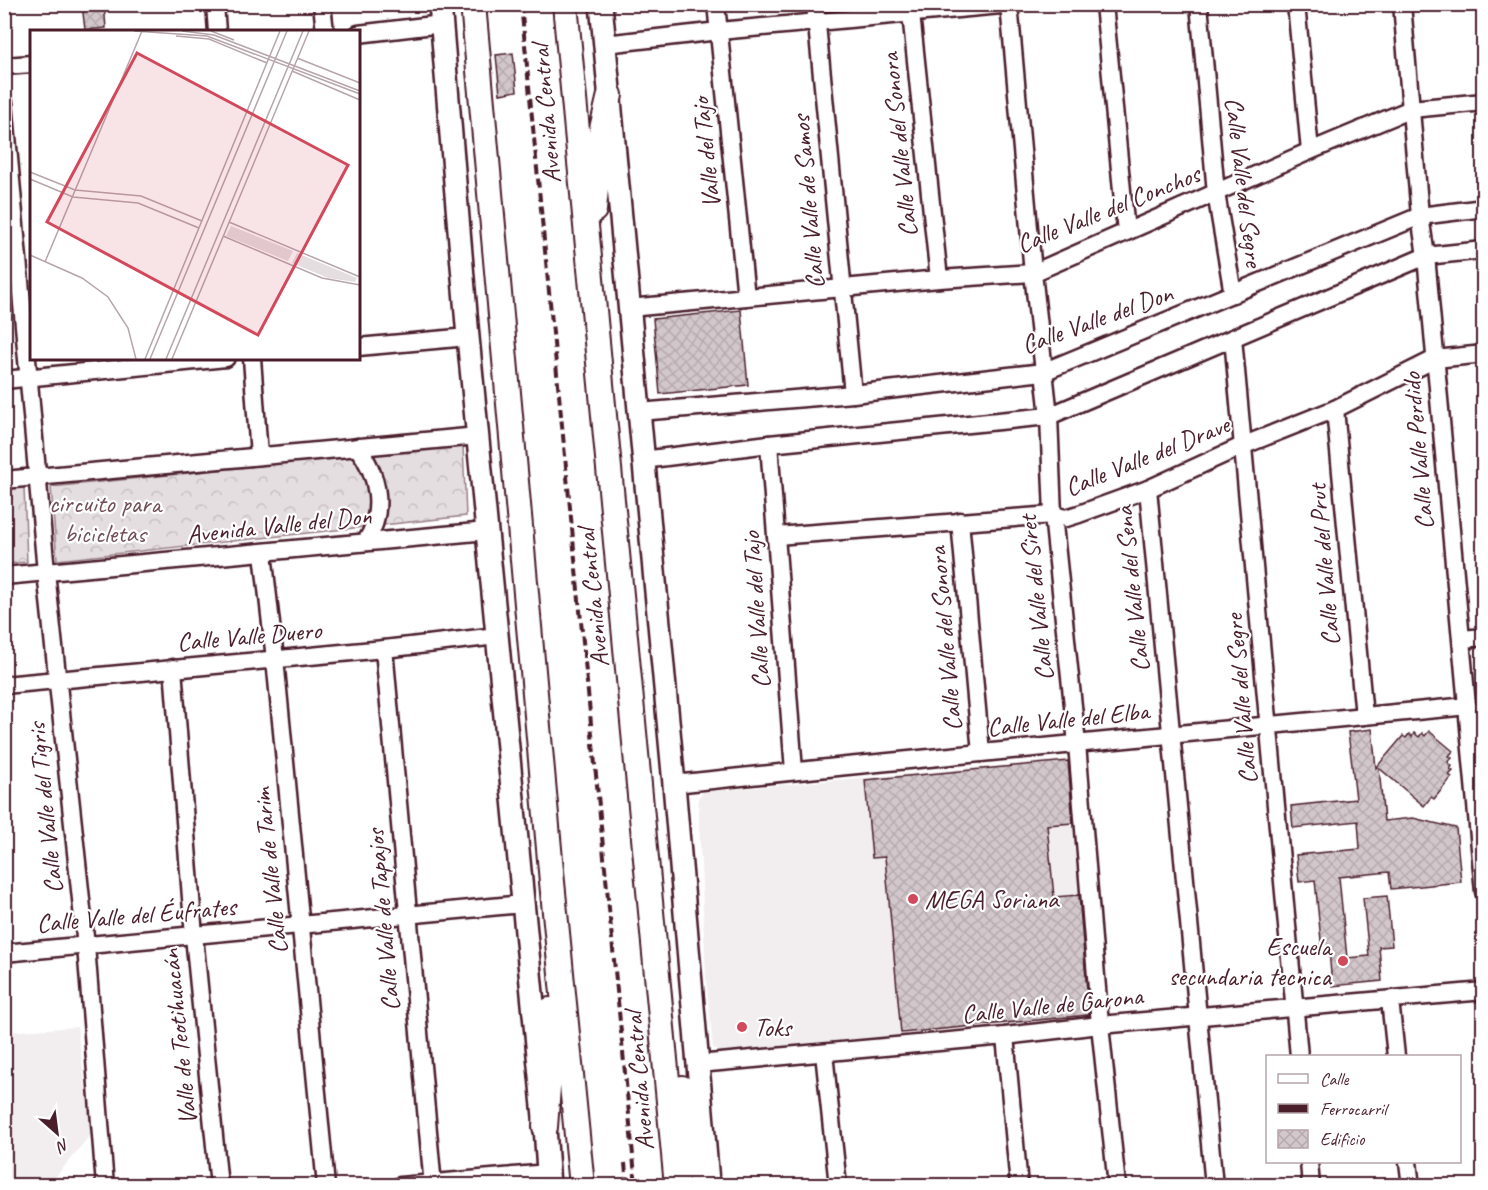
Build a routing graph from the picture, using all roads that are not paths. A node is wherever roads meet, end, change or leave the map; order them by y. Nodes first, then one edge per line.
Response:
1 (215, 4) edge
2 (322, 4) edge
3 (473, 4) edge
4 (565, 4) edge
5 (601, 4) edge
6 (716, 4) edge
7 (815, 4) edge
8 (1104, 4) edge
9 (1199, 4) edge
10 (1296, 4) edge
11 (1401, 4) edge
12 (1010, 5) edge
13 (910, 9) edge
14 (441, 14) edge
15 (817, 22) junction
16 (217, 30) edge
17 (325, 30) edge
18 (718, 31) junction
19 (360, 34) edge
20 (605, 44) junction
21 (30, 64) edge
22 (4, 66) edge
23 (610, 95) junction
24 (4, 102) edge
25 (1484, 102) edge
26 (1411, 110) junction
27 (1310, 151) junction
28 (1216, 193) junction
29 (1484, 208) edge
30 (1420, 216) junction
31 (1126, 232) junction
32 (1484, 250) edge
33 (588, 251) junction
34 (1426, 256) junction
35 (1032, 273) junction
36 (939, 279) junction
37 (842, 289) junction
38 (1233, 294) junction
39 (746, 297) junction
40 (629, 308) junction
41 (468, 337) junction
42 (1233, 338) junction
43 (360, 346) edge
44 (1484, 354) edge
45 (1435, 359) junction
46 (192, 360) edge
47 (252, 360) edge
48 (140, 363) edge
49 (1043, 372) junction
50 (28, 378) junction
51 (4, 380) edge
52 (853, 394) junction
53 (1335, 409) junction
54 (639, 412) junction
55 (1049, 416) junction
56 (478, 436) junction
57 (769, 444) junction
58 (1242, 446) junction
59 (357, 447) junction
60 (259, 456) junction
61 (644, 460) junction
62 (37, 477) junction
63 (4, 480) edge
64 (1148, 489) junction
65 (1053, 515) junction
66 (960, 521) junction
67 (487, 531) junction
68 (776, 536) junction
69 (366, 542) junction
70 (262, 553) junction
71 (46, 573) junction
72 (4, 576) edge
73 (497, 636) junction
74 (1484, 637) edge
75 (1462, 639) junction
76 (384, 649) junction
77 (275, 659) junction
78 (173, 668) junction
79 (56, 679) junction
80 (4, 685) edge
81 (1468, 706) junction
82 (1364, 716) junction
83 (1268, 725) junction
84 (1173, 734) junction
85 (1077, 744) junction
86 (981, 753) junction
87 (794, 771) junction
88 (674, 784) junction
89 (552, 882) junction
90 (1484, 892) edge
91 (523, 904) junction
92 (408, 916) junction
93 (302, 925) junction
94 (194, 936) junction
95 (86, 946) junction
96 (4, 953) edge
97 (1484, 991) edge
98 (1390, 1000) junction
99 (1295, 1008) junction
100 (1199, 1017) junction
101 (1100, 1025) junction
102 (664, 1035) junction
103 (1005, 1036) junction
104 (824, 1053) junction
105 (1299, 1055) edge
106 (1396, 1055) edge
107 (698, 1064) junction
108 (545, 1127) junction
109 (1309, 1163) edge
110 (1408, 1163) edge
111 (548, 1179) edge
112 (433, 1184) edge
113 (105, 1185) edge
114 (219, 1185) edge
115 (326, 1185) edge
116 (400, 1185) edge
117 (582, 1185) edge
118 (677, 1185) edge
119 (703, 1185) edge
120 (709, 1185) edge
121 (838, 1185) edge
122 (1019, 1185) edge
123 (1117, 1185) edge
124 (1214, 1185) edge
125 (1311, 1185) edge
126 (1411, 1185) edge

1 - 16 street
2 - 17 street
3 - 89 highway
4 - 33 highway, Avenida Central
5 - 20 main road
6 - 18 street, Valle del Tajo
7 - 15 street, Calle Valle de Samos
8 - 31 street
9 - 28 street, Calle Valle del Segre
10 - 27 street
11 - 26 street, Calle Valle Perdido
12 - 13 street
12 - 35 street, Calle Valle del Siret
13 - 15 street
13 - 36 street, Calle Valle del Sonora
14 - 19 street
14 - 41 main road
15 - 18 street
15 - 37 street, Calle Valle de Samos
18 - 20 street
18 - 39 street, Valle del Tajo
20 - 23 main road
21 - 22 street
23 - 33 highway
23 - 40 main road
24 - 50 street, Calle Valle del Tigris
25 - 26 street, Calle Valle del Conchos
26 - 27 street, Calle Valle del Conchos
26 - 30 street, Calle Valle Perdido
27 - 28 street, Calle Valle del Conchos
28 - 31 street, Calle Valle del Conchos
28 - 38 street, Calle Valle del Segre
29 - 30 street, Calle Valle del Don
30 - 34 street, Calle Valle Perdido
30 - 38 street, Calle Valle del Don
31 - 35 street, Calle Valle del Conchos
32 - 34 street
33 - 102 highway, Avenida Central
34 - 42 street
34 - 45 street, Calle Valle Perdido
35 - 36 street, Calle Valle del Conchos
35 - 49 street, Calle Valle del Siret
36 - 37 street, Calle Valle del Conchos
37 - 39 street, Calle Valle del Conchos
37 - 52 street, Calle Valle de Samos
38 - 49 street, Calle Valle del Don
39 - 40 street, Calle Valle del Conchos
40 - 54 main road
41 - 43 street
41 - 56 main road
42 - 55 street
42 - 58 street, Calle Valle del Segre
44 - 45 street, Calle Valle del Drave
45 - 53 street, Calle Valle del Drave
45 - 75 street, Calle Valle Perdido
46 - 48 street
47 - 60 street
48 - 50 street
49 - 52 street, Calle Valle del Don
49 - 55 street, Calle Valle del Siret
50 - 51 street
50 - 62 street, Calle Valle del Tigris
52 - 54 street, Calle Valle del Don
53 - 58 street, Calle Valle del Drave
53 - 82 street, Calle Valle del Prut
54 - 61 main road
55 - 57 street
55 - 65 street, Calle Valle del Siret
56 - 59 street
56 - 67 main road
57 - 61 street
57 - 68 street, Calle Valle del Tajo
58 - 64 street, Calle Valle del Drave
58 - 83 street, Calle Valle del Segre
59 - 60 street
59 - 69 street
60 - 62 street
61 - 88 main road
62 - 63 street
62 - 71 street, Calle Valle del Tigris
64 - 65 street, Calle Valle del Drave
64 - 84 street, Calle Valle del Sena
65 - 66 street, Calle Valle del Drave
65 - 85 street, Calle Valle del Siret
66 - 68 street, Calle Valle del Drave
66 - 86 street, Calle Valle del Sonora
67 - 69 street, Avenida Valle del Don
67 - 73 main road
68 - 87 street, Calle Valle del Tajo
69 - 70 street, Avenida Valle del Don
70 - 71 street, Avenida Valle del Don
70 - 77 street, Calle Valle de Tarim
71 - 72 street, Avenida Valle del Don
71 - 79 street, Calle Valle del Tigris
73 - 76 street, Calle Valle Duero
73 - 91 main road
74 - 75 street
75 - 81 street, Calle Valle Perdido
76 - 77 street, Calle Valle Duero
76 - 92 street, Calle Valle de Tapajos
77 - 78 street, Calle Valle Duero
77 - 93 street, Calle Valle de Tarim
78 - 79 street, Calle Valle Duero
78 - 94 street, Valle de Teotihuacán
79 - 80 street, Calle Valle Duero
79 - 95 street, Calle Valle del Tigris
81 - 82 street, Calle Valle del Elba
81 - 90 street, Calle Valle Perdido
82 - 83 street, Calle Valle del Elba
83 - 84 street, Calle Valle del Elba
83 - 99 street, Calle Valle del Segre
84 - 85 street, Calle Valle del Elba
84 - 100 street, Calle Valle del Sena
85 - 86 street, Calle Valle del Elba
85 - 101 street, Calle Valle del Siret
86 - 87 street, Calle Valle del Elba
87 - 88 street, Calle Valle del Elba
88 - 107 main road
89 - 108 highway
89 - 117 highway
91 - 92 street, Calle Valle del Éufrates
91 - 108 main road
92 - 93 street, Calle Valle del Éufrates
92 - 112 street, Calle Valle de Tapajos
93 - 94 street, Calle Valle del Éufrates
93 - 115 street, Calle Valle de Tarim
94 - 95 street, Calle Valle del Éufrates
94 - 114 street, Valle de Teotihuacán
95 - 96 street, Calle Valle del Éufrates
95 - 113 street, Calle Valle del Tigris
97 - 98 street, Calle Valle de Garona
98 - 99 street, Calle Valle de Garona
98 - 106 street
99 - 100 street, Calle Valle de Garona
99 - 105 street, Calle Valle del Segre
100 - 101 street, Calle Valle de Garona
100 - 124 street, Calle Valle del Sena
101 - 103 street, Calle Valle de Garona
101 - 123 street, Calle Valle del Siret
102 - 118 highway, Avenida Central
102 - 119 highway
103 - 104 street, Calle Valle de Garona
103 - 122 street
104 - 107 street, Calle Valle de Garona
104 - 121 street
107 - 120 main road
108 - 111 main road
109 - 125 street
110 - 126 street
111 - 112 street
112 - 116 street

